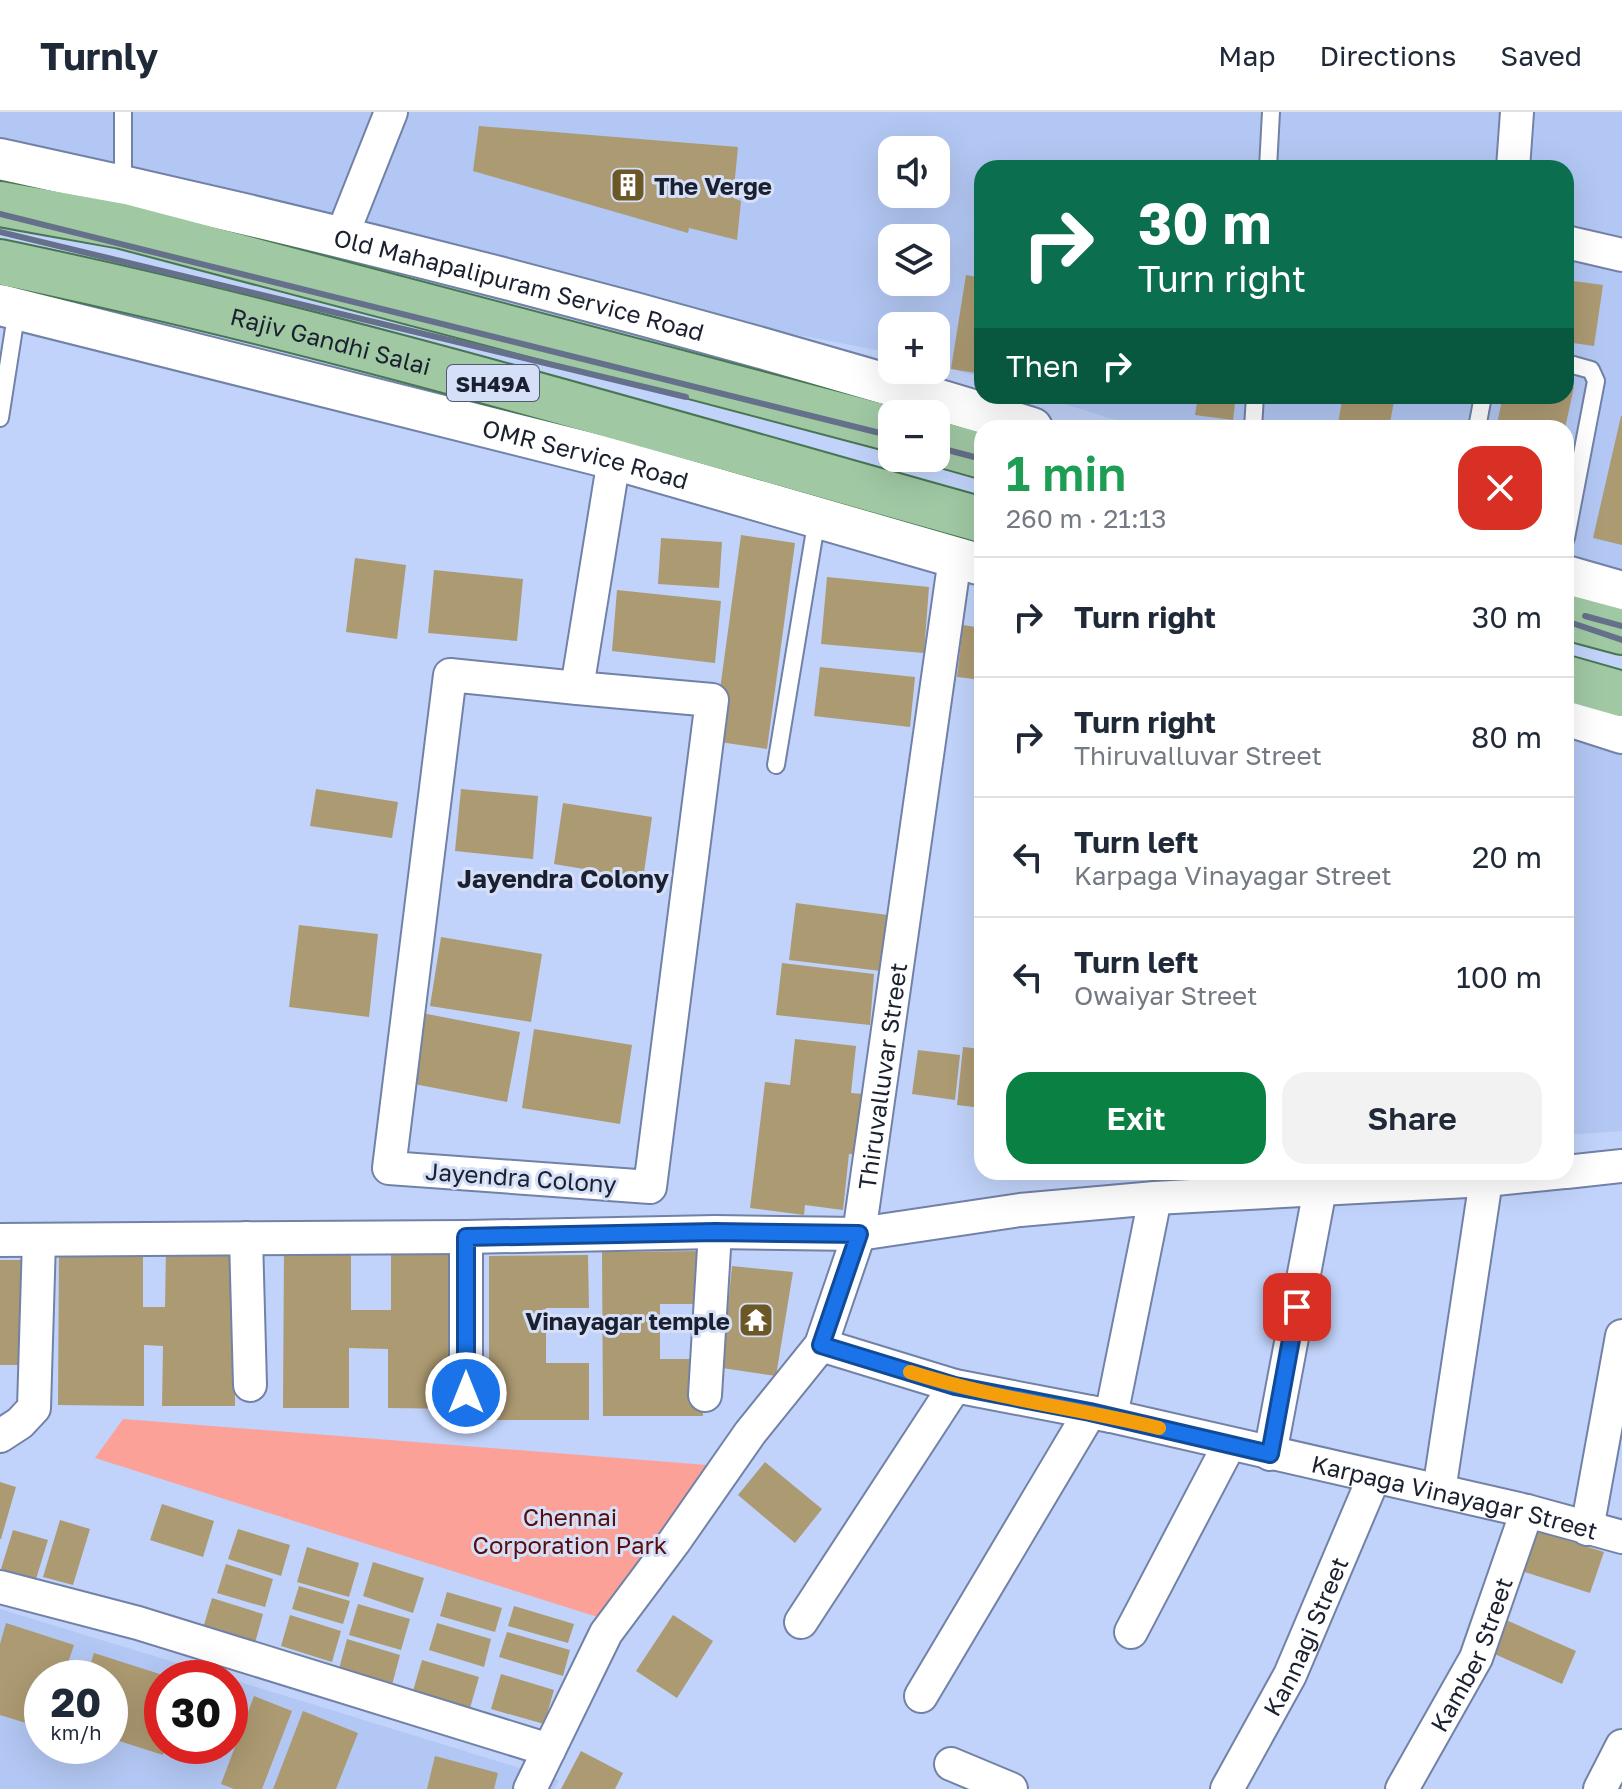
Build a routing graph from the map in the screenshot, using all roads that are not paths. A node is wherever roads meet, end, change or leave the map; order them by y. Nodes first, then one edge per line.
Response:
1 (123, 112) edge
2 (391, 112) edge
3 (1271, 112) edge
4 (1517, 112) edge
5 (0, 159) edge
6 (1268, 160) edge
7 (1514, 160) edge
8 (123, 186) junction
9 (0, 204) edge
10 (341, 238) junction
11 (1574, 244) edge
12 (1622, 255) edge
13 (14, 286) edge
14 (1574, 365) edge
15 (0, 418) edge
16 (1006, 420) edge
17 (878, 425) edge
18 (950, 447) edge
19 (974, 454) edge
20 (614, 459) junction
21 (1574, 496) edge
22 (817, 518) junction
23 (974, 518) edge
24 (968, 562) edge
25 (1574, 578) edge
26 (1622, 592) edge
27 (1574, 619) edge
28 (1622, 632) edge
29 (1574, 680) edge
30 (577, 688) junction
31 (1622, 694) edge
32 (1574, 718) edge
33 (1622, 733) edge
34 (776, 765) dead end
35 (1622, 1166) edge
36 (1574, 1171) edge
37 (1486, 1180) joint
38 (1320, 1189) junction
39 (1155, 1198) junction
40 (715, 1232) junction
41 (859, 1234) junction
42 (466, 1237) junction
43 (246, 1238) junction
44 (0, 1240) edge
45 (39, 1240) junction
46 (1622, 1336) edge
47 (821, 1345) junction
48 (250, 1385) dead end
49 (955, 1386) junction
50 (466, 1393) dead end
51 (705, 1395) dead end
52 (1100, 1414) junction
53 (0, 1436) edge
54 (1229, 1445) junction
55 (1270, 1454) junction
56 (1374, 1477) junction
57 (1439, 1491) junction
58 (1527, 1511) junction
59 (1587, 1529) junction
60 (1622, 1537) edge
61 (0, 1587) edge
62 (801, 1622) dead end
63 (1131, 1632) dead end
64 (921, 1696) dead end
65 (1622, 1746) edge
66 (549, 1750) junction
67 (951, 1764) dead end
68 (530, 1789) edge
69 (1011, 1789) edge
70 (1227, 1789) edge
71 (1402, 1789) edge
72 (1600, 1789) edge

1 - 8 lane
2 - 10 street
3 - 6 lane
4 - 7 street
5 - 8 street, Old Mahapalipuram Service Road
8 - 10 street, Old Mahapalipuram Service Road
9 - 17 main road, SH49A
10 - 16 street, Old Mahapalipuram Service Road
11 - 12 street
13 - 15 lane
13 - 20 street, OMR Service Road
13 - 23 main road, Rajiv Gandhi Salai / SH49A
14 - 21 lane
18 - 19 main road
20 - 22 street, OMR Service Road
20 - 30 street
22 - 24 street, OMR Service Road
22 - 34 lane
24 - 41 street, Thiruvalluvar Street
25 - 26 street
27 - 28 main road
29 - 31 main road
30 - 30 street, Jayendra Colony
32 - 33 street
35 - 36 street
37 - 38 street
37 - 57 street
38 - 39 street
38 - 55 street
39 - 41 street
39 - 52 street
40 - 41 street
40 - 42 street
40 - 51 street
41 - 47 street, Thiruvalluvar Street
42 - 43 street
42 - 50 street
43 - 45 street
43 - 48 street
44 - 45 street
45 - 53 street
46 - 59 street
47 - 49 street, Karpaga Vinayagar Street
47 - 66 street, Thiruvalluvar Street
49 - 52 street, Karpaga Vinayagar Street
49 - 62 street
52 - 54 street, Karpaga Vinayagar Street
52 - 64 street
54 - 55 street, Karpaga Vinayagar Street
54 - 63 street
55 - 56 street, Karpaga Vinayagar Street
56 - 57 street, Karpaga Vinayagar Street
56 - 70 street, Kannagi Street
57 - 58 street, Karpaga Vinayagar Street
58 - 59 street, Karpaga Vinayagar Street
58 - 71 street, Kamber Street
59 - 60 street, Karpaga Vinayagar Street
61 - 66 street
65 - 72 street
66 - 68 street, Thiruvalluvar Street
67 - 69 street

